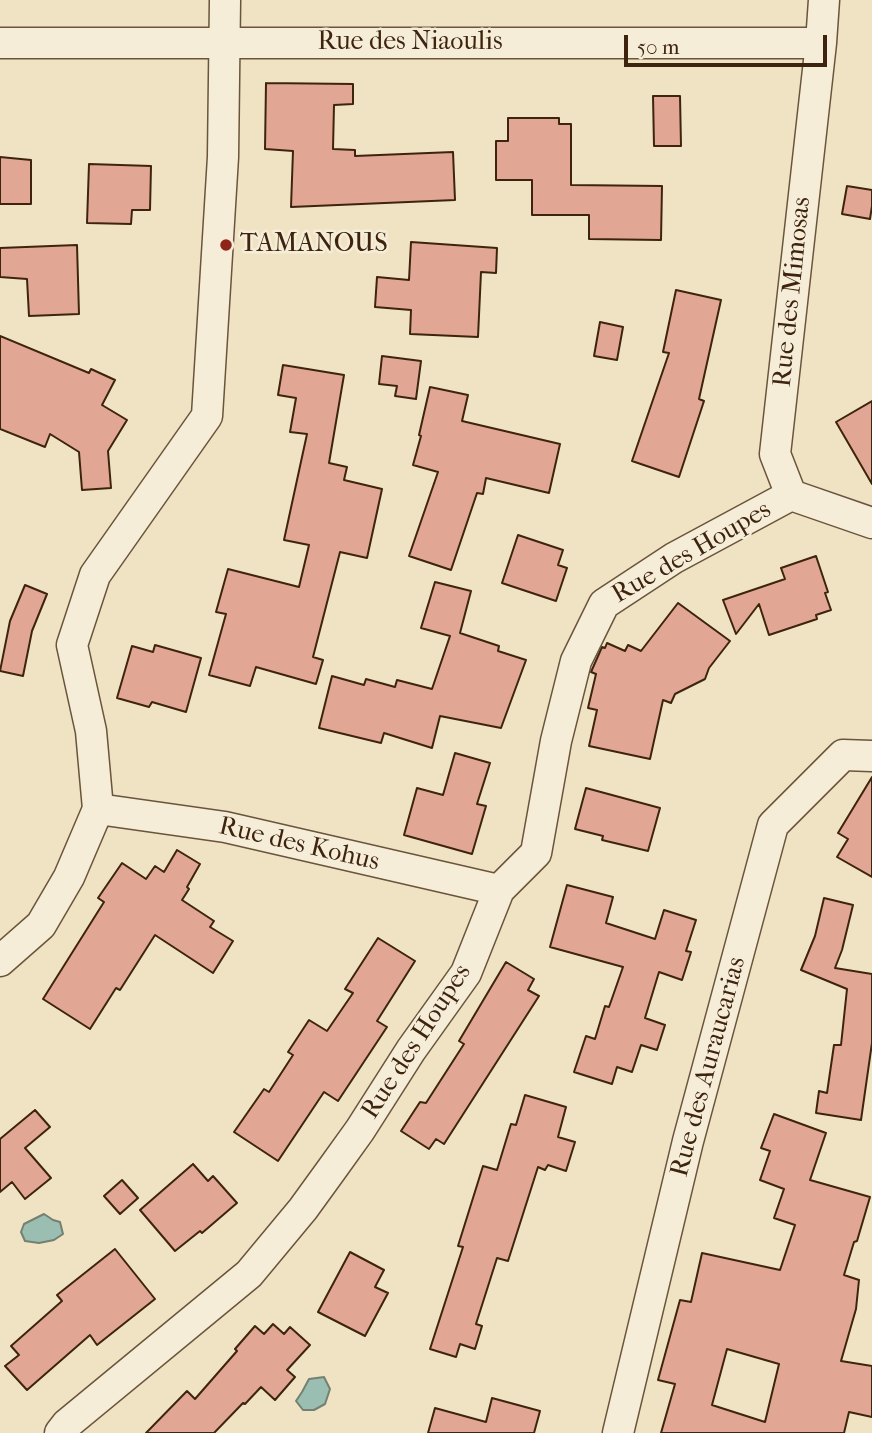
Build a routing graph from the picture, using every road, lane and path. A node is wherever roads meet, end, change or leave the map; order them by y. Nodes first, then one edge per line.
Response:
1 (225, 0) edge
2 (824, 0) edge
3 (0, 43) edge
4 (225, 43) junction
5 (821, 43) junction
6 (791, 495) junction
7 (872, 523) edge
8 (872, 756) edge
9 (98, 809) junction
10 (499, 890) junction
11 (0, 961) edge
12 (60, 1433) edge
13 (618, 1433) edge

1 - 4 street
2 - 5 street, Rue des Mimosas
3 - 4 street, Rue des Niaoulis
4 - 5 street, Rue des Niaoulis
4 - 9 street
5 - 6 street, Rue des Mimosas
6 - 7 street
6 - 10 street, Rue des Houpes
8 - 13 street, Rue des Auraucarias
9 - 10 street, Rue des Kohus
9 - 11 street
10 - 12 street, Rue des Houpes

